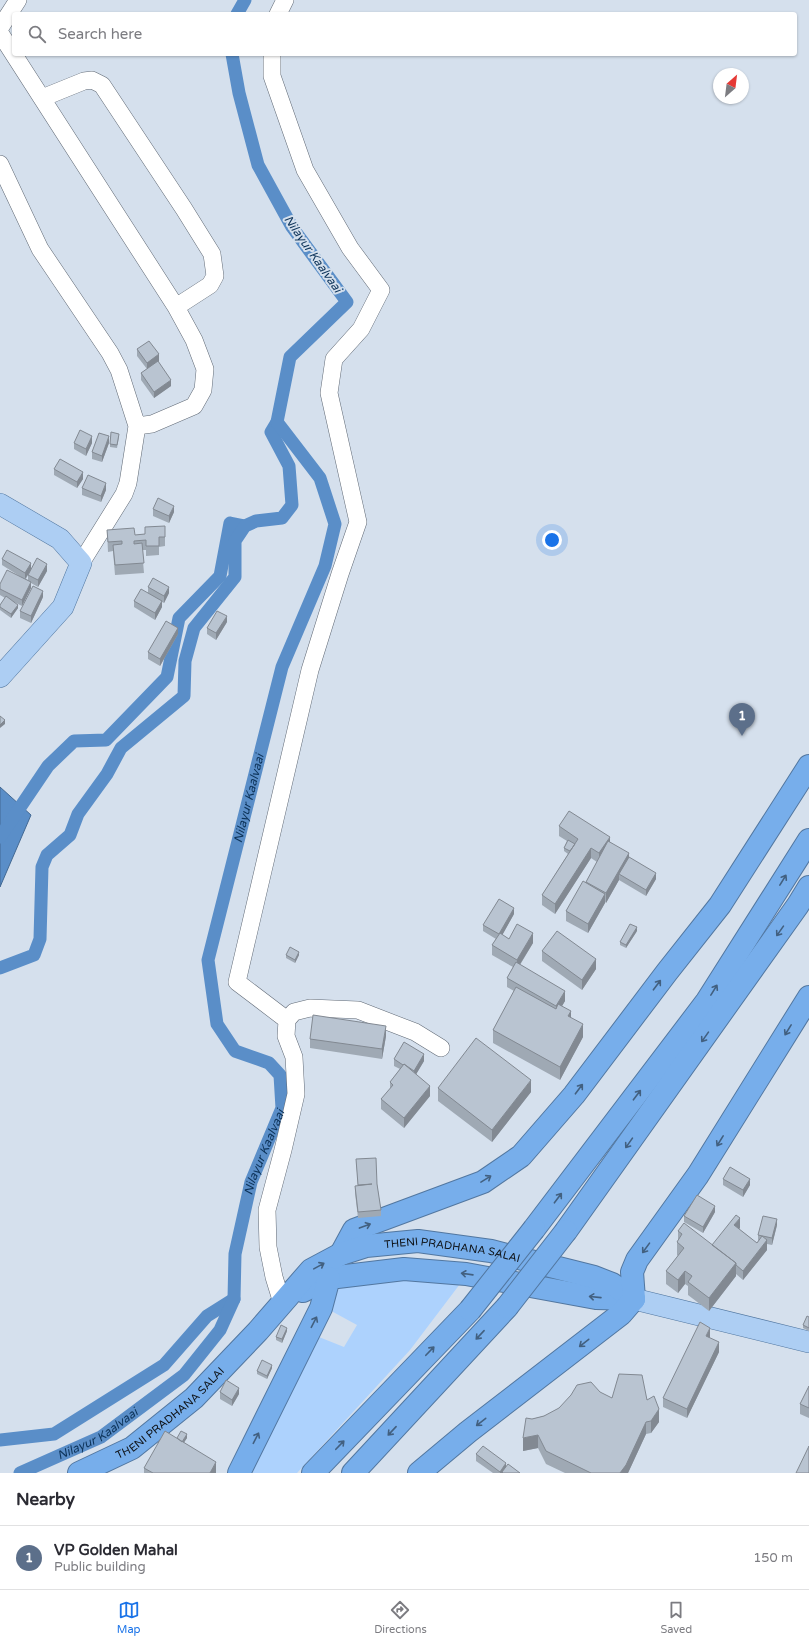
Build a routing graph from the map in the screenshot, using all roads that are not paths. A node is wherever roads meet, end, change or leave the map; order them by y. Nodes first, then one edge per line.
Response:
1 (18, 0) edge
2 (285, 0) edge
3 (279, 12) edge
4 (0, 28) edge
5 (0, 33) edge
6 (12, 52) edge
7 (15, 56) edge
8 (272, 56) edge
9 (42, 98) junction
10 (0, 164) edge
11 (176, 307) junction
12 (136, 426) junction
13 (0, 504) edge
14 (81, 563) junction
15 (1, 676) edge
16 (809, 766) edge
17 (809, 840) edge
18 (809, 887) edge
19 (809, 997) edge
20 (287, 1020) junction
21 (441, 1048) dead end
22 (341, 1254) junction
23 (329, 1278) junction
24 (634, 1298) junction
25 (282, 1303) junction
26 (809, 1342) edge
27 (79, 1473) edge
28 (239, 1473) edge
29 (313, 1473) edge
30 (353, 1473) edge
31 (419, 1473) edge

1 - 4 street
2 - 3 street
5 - 6 street
7 - 9 street
8 - 20 street
9 - 11 street
9 - 11 street
10 - 12 street
11 - 12 street
12 - 14 street
13 - 14 main road
14 - 15 main road
22 -> 16 highway
29 -> 17 highway, bridge
18 -> 30 highway, bridge
19 -> 24 highway
20 - 21 street
20 - 25 street
22 - 24 highway, THENI PRADHANA SALAI
25 -> 22 highway, THENI PRADHANA SALAI
24 -> 23 highway, THENI PRADHANA SALAI
23 - 25 highway, THENI PRADHANA SALAI
28 -> 23 highway
24 - 26 main road, THENI PRADHANA SALAI
24 -> 31 highway
25 - 27 highway, THENI PRADHANA SALAI

